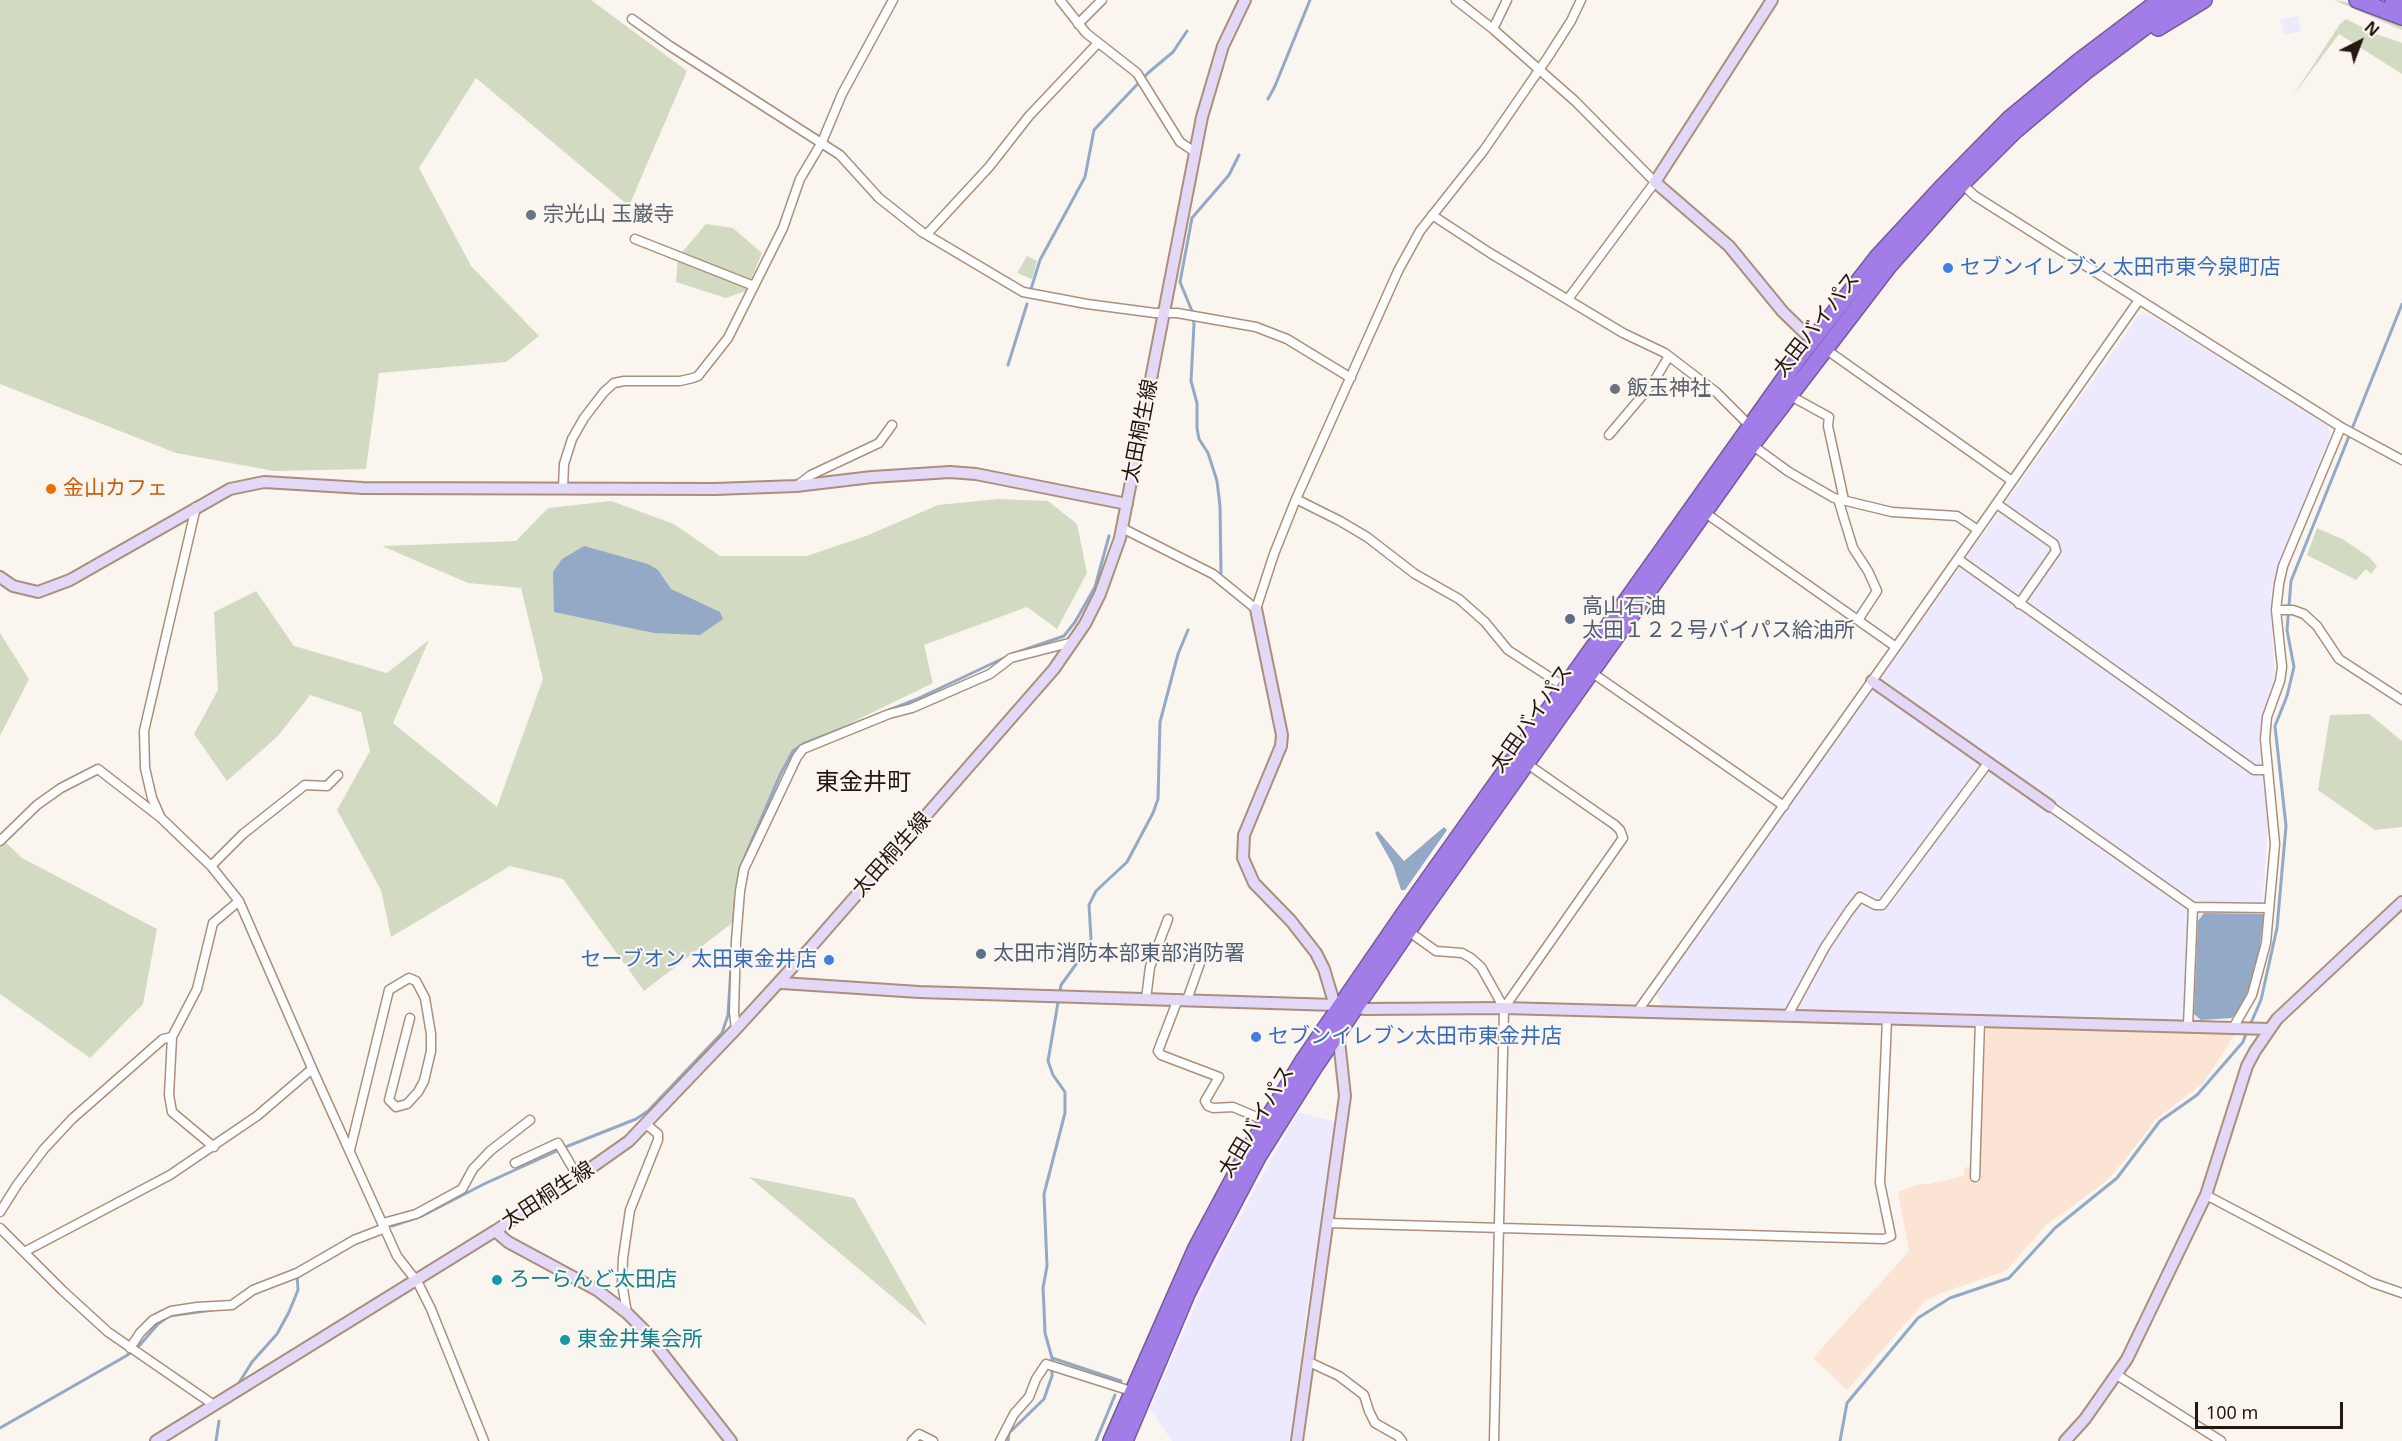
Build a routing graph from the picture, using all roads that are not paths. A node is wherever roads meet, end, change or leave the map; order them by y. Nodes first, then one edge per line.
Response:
1 (893, 0) edge
2 (1060, 0) edge
3 (1102, 0) edge
4 (1245, 0) edge
5 (1456, 0) edge
6 (1507, 0) edge
7 (1581, 0) edge
8 (1772, 0) edge
9 (2160, 0) edge
10 (2181, 0) edge
11 (2204, 0) edge
12 (2357, 0) edge
13 (2393, 0) edge
14 (2402, 5) edge
15 (2402, 17) edge
16 (632, 19) dead end
17 (1078, 24) junction
18 (1494, 29) junction
19 (1098, 43) junction
20 (1539, 70) junction
21 (2085, 72) junction
22 (822, 142) junction
23 (1195, 152) junction
24 (1655, 182) junction
25 (1962, 184) junction
26 (1432, 215) junction
27 (927, 234) junction
28 (635, 239) dead end
29 (754, 286) junction
30 (1568, 299) junction
31 (2139, 300) junction
32 (1164, 313) junction
33 (1818, 344) junction
34 (1669, 356) junction
35 (1351, 378) junction
36 (1789, 395) junction
37 (891, 425) dead end
38 (1750, 426) junction
39 (2343, 429) junction
40 (1609, 435) dead end
41 (1752, 445) junction
42 (2402, 460) edge
43 (2012, 481) junction
44 (796, 486) junction
45 (563, 488) junction
46 (1296, 499) junction
47 (1841, 500) junction
48 (1127, 504) junction
49 (1997, 504) junction
50 (196, 507) junction
51 (1704, 512) junction
52 (1122, 528) junction
53 (1978, 531) junction
54 (1958, 559) junction
55 (0, 577) edge
56 (2019, 604) junction
57 (1256, 609) junction
58 (2285, 610) junction
59 (1858, 620) junction
60 (1073, 642) junction
61 (1896, 647) junction
62 (1591, 672) junction
63 (1872, 681) junction
64 (1564, 687) junction
65 (2402, 700) edge
66 (1526, 763) junction
67 (1988, 763) junction
68 (2268, 770) junction
69 (338, 775) dead end
70 (1784, 806) junction
71 (2050, 806) joint
72 (161, 818) junction
73 (0, 841) edge
74 (211, 866) junction
75 (239, 901) junction
76 (2402, 903) edge
77 (2193, 907) junction
78 (2269, 908) junction
79 (1168, 920) dead end
80 (1408, 931) junction
81 (1205, 949) dead end
82 (782, 983) dead end
83 (1146, 999) junction
84 (1182, 1000) junction
85 (1342, 1007) junction
86 (1504, 1008) junction
87 (1637, 1012) junction
88 (1788, 1015) junction
89 (410, 1018) dead end
90 (1887, 1018) junction
91 (1980, 1021) junction
92 (2188, 1026) junction
93 (2243, 1028) junction
94 (736, 1029) junction
95 (2270, 1029) junction
96 (1339, 1032) junction
97 (172, 1037) junction
98 (312, 1069) junction
99 (530, 1120) dead end
100 (1266, 1121) junction
101 (646, 1124) junction
102 (214, 1147) junction
103 (350, 1150) junction
104 (515, 1163) dead end
105 (578, 1177) junction
106 (1975, 1177) dead end
107 (2206, 1195) junction
108 (0, 1212) edge
109 (1328, 1223) junction
110 (384, 1226) junction
111 (0, 1228) edge
112 (1499, 1228) junction
113 (495, 1231) junction
114 (24, 1252) junction
115 (415, 1279) junction
116 (2402, 1293) edge
117 (627, 1313) junction
118 (130, 1348) junction
119 (1309, 1362) junction
120 (2117, 1375) junction
121 (1131, 1391) junction
122 (214, 1405) junction
123 (156, 1441) edge
124 (484, 1441) edge
125 (732, 1441) edge
126 (912, 1441) edge
127 (933, 1441) edge
128 (1000, 1441) edge
129 (1111, 1441) edge
130 (1125, 1441) edge
131 (1297, 1441) edge
132 (1402, 1441) edge
133 (1494, 1441) edge
134 (2065, 1441) edge
135 (2221, 1441) edge

1 - 22 street
2 - 17 street
3 - 17 street
4 - 23 street, 太田桐生線
5 - 18 street
6 - 18 street
7 - 20 street
8 - 24 street
9 - 33 highway, 太田バイパス
10 - 21 highway, 太田バイパス
11 - 21 highway
12 - 15 highway
13 - 14 highway
16 - 22 street
17 - 19 street
18 - 20 street
19 - 23 street
19 - 27 street
20 - 24 street
20 - 26 street
21 - 25 highway, 太田バイパス
22 - 27 street
22 - 29 street
23 - 32 street, 太田桐生線
24 - 30 street
24 - 33 street
25 - 31 street
25 - 33 highway, 太田バイパス
26 - 30 street
26 - 35 street
27 - 32 street
28 - 29 street
29 - 45 street
30 - 34 street
31 - 39 street
31 - 43 street
32 - 35 street
32 - 48 street, 太田桐生線
33 - 36 highway, 太田バイパス
33 - 38 highway, 太田バイパス
33 - 43 street
34 - 38 street
34 - 40 street
35 - 46 street
36 - 41 highway, 太田バイパス
36 - 47 street
37 - 44 street
38 - 64 highway, 太田バイパス
39 - 42 street
39 - 58 street
41 - 47 street
41 - 51 highway, 太田バイパス
43 - 49 street
44 - 45 street
44 - 48 street
45 - 50 street
46 - 57 street
46 - 64 street
47 - 53 street
47 - 59 street
48 - 52 street, 太田桐生線
49 - 53 street
49 - 56 street
50 - 55 street
50 - 72 street
51 - 59 street
51 - 62 highway, 太田バイパス
52 - 57 street
52 - 60 street, 太田桐生線
53 - 54 street
54 - 56 street
54 - 61 street
56 - 68 street
57 - 85 street
58 - 65 street
58 - 68 street
59 - 61 street
60 - 94 street, 太田桐生線
60 - 94 street
61 - 63 street
62 - 66 highway, 太田バイパス
62 - 70 street
63 - 67 street
63 - 70 street
64 - 85 highway, 太田バイパス
66 - 80 highway, 太田バイパス
66 - 86 street
67 - 71 street
67 - 88 street
68 - 78 street
69 - 74 street
70 - 87 street
71 - 77 street
72 - 73 street
72 - 74 street
74 - 75 street
75 - 97 street
75 - 98 street
76 - 95 street
77 - 78 street
77 - 92 street
78 - 93 street
79 - 83 street
80 - 85 highway, 太田バイパス
80 - 86 street
81 - 84 street
82 - 83 street
83 - 84 street
84 - 85 street
84 - 100 street
85 - 86 street
85 - 96 highway, 太田バイパス
85 - 100 highway, 太田バイパス
86 - 87 street
86 - 112 street
87 - 88 street
88 - 90 street
89 - 103 street
90 - 91 street
90 - 112 street
91 - 92 street
91 - 106 street
92 - 93 street
93 - 95 street
94 - 101 street, 太田桐生線
95 - 107 street
96 - 109 street
96 - 130 highway, 太田バイパス
97 - 102 street
97 - 108 street
98 - 102 street
98 - 103 street
99 - 110 street
100 - 121 highway, 太田バイパス
101 - 105 street, 太田桐生線
101 - 117 street
102 - 114 street
103 - 110 street
104 - 105 street
105 - 113 street, 太田桐生線
107 - 116 street
107 - 120 street
109 - 112 street
109 - 119 street
110 - 115 street
110 - 118 street
111 - 114 street
112 - 133 street
113 - 115 street, 太田桐生線
113 - 117 street
114 - 118 street
115 - 122 street, 太田桐生線
115 - 124 street
117 - 125 street
118 - 122 street
119 - 131 street
119 - 132 street
120 - 134 street
120 - 135 street
121 - 128 street
121 - 129 highway, 太田バイパス
122 - 123 street, 太田桐生線
126 - 127 street

